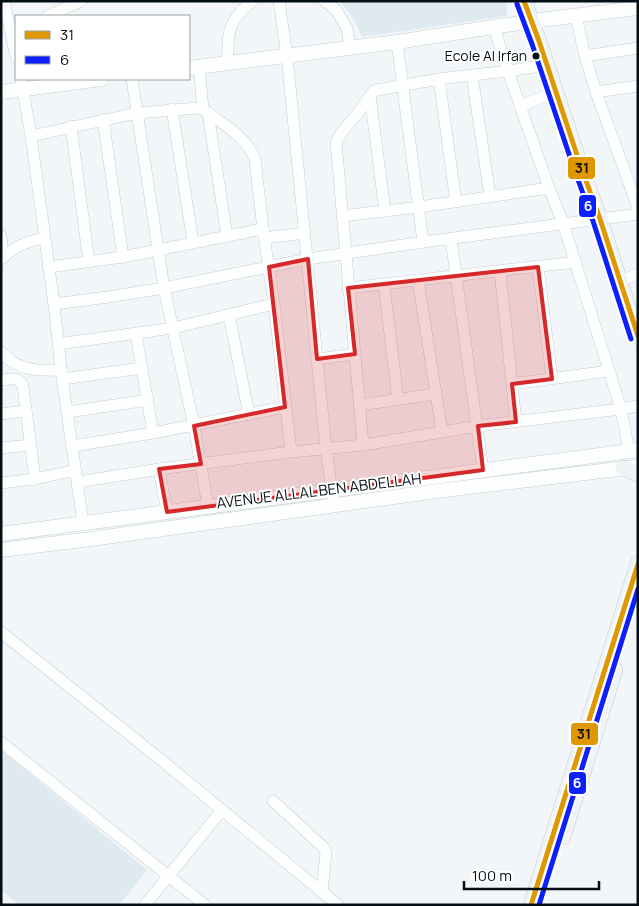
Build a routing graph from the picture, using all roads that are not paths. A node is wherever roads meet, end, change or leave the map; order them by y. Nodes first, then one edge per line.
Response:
1 (4, 1) edge
2 (81, 1) edge
3 (252, 1) edge
4 (279, 1) edge
5 (325, 1) edge
6 (524, 1) edge
7 (638, 8) edge
8 (50, 15) edge
9 (576, 16) junction
10 (532, 21) junction
11 (494, 27) junction
12 (10, 35) edge
13 (396, 42) junction
14 (350, 48) junction
15 (638, 48) edge
16 (15, 53) edge
17 (287, 56) junction
18 (585, 56) junction
19 (228, 63) junction
20 (547, 65) junction
21 (194, 67) edge
22 (508, 71) junction
23 (472, 75) junction
24 (439, 79) junction
25 (86, 80) edge
26 (132, 80) edge
27 (22, 84) edge
28 (403, 85) junction
29 (638, 86) edge
30 (1, 92) edge
31 (556, 92) junction
32 (596, 92) junction
33 (370, 96) junction
34 (520, 106) junction
35 (172, 109) junction
36 (206, 111) junction
37 (137, 113) junction
38 (103, 119) junction
39 (71, 126) junction
40 (31, 136) junction
41 (633, 183) edge
42 (549, 188) junction
43 (490, 197) junction
44 (456, 202) junction
45 (419, 207) junction
46 (638, 208) edge
47 (385, 211) junction
48 (638, 214) edge
49 (342, 216) junction
50 (600, 219) junction
51 (564, 223) junction
52 (305, 232) junction
53 (264, 233) junction
54 (227, 236) junction
55 (1, 238) edge
56 (44, 238) junction
57 (451, 239) junction
58 (193, 242) junction
59 (423, 242) junction
60 (159, 250) junction
61 (345, 254) junction
62 (123, 257) junction
63 (2, 258) edge
64 (308, 259) junction
65 (89, 262) junction
66 (576, 262) junction
67 (48, 267) junction
68 (269, 267) junction
69 (538, 267) junction
70 (500, 271) junction
71 (638, 274) edge
72 (456, 276) junction
73 (418, 280) junction
74 (620, 281) junction
75 (384, 284) junction
76 (164, 288) junction
77 (348, 288) junction
78 (54, 304) junction
79 (274, 304) junction
80 (229, 315) junction
81 (173, 328) junction
82 (136, 334) junction
83 (638, 335) edge
84 (58, 344) junction
85 (1, 352) edge
86 (355, 354) junction
87 (317, 359) junction
88 (142, 368) junction
89 (609, 371) junction
90 (62, 374) junction
91 (552, 379) junction
92 (1, 380) edge
93 (512, 384) junction
94 (435, 394) junction
95 (148, 400) junction
96 (398, 400) junction
97 (360, 405) junction
98 (638, 406) edge
99 (285, 407) junction
100 (621, 409) junction
101 (26, 411) junction
102 (68, 412) junction
103 (1, 414) edge
104 (249, 415) junction
105 (516, 422) junction
106 (194, 426) junction
107 (478, 426) junction
108 (442, 432) junction
109 (153, 433) junction
110 (30, 444) junction
111 (363, 445) junction
112 (72, 446) junction
113 (1, 448) edge
114 (326, 448) junction
115 (633, 450) edge
116 (291, 452) junction
117 (200, 464) junction
118 (630, 467) edge
119 (159, 469) junction
120 (76, 470) junction
121 (483, 470) junction
122 (638, 474) edge
123 (35, 479) junction
124 (78, 482) junction
125 (1, 483) edge
126 (332, 490) junction
127 (334, 504) junction
128 (208, 506) junction
129 (167, 512) junction
130 (83, 523) junction
131 (1, 534) edge
132 (1, 550) edge
133 (638, 563) edge
134 (638, 597) edge
135 (1, 632) edge
136 (1, 742) edge
137 (272, 801) dead end
138 (222, 810) junction
139 (169, 877) junction
140 (322, 892) junction
141 (145, 905) edge
142 (205, 905) edge
143 (338, 905) edge
144 (531, 905) edge
145 (541, 905) edge

1 - 12 street
2 - 8 street
3 - 19 street
4 - 17 street
5 - 14 street
6 - 10 main road
7 - 9 street
9 - 10 street
9 - 18 street
10 - 11 street
10 - 20 main road
11 - 13 street
11 - 22 street
12 - 16 street
13 - 14 street
13 - 28 street
14 - 17 street
15 - 18 street
17 - 19 street
17 - 52 street
18 - 32 street
19 - 21 street
20 - 22 street
20 - 31 main road
21 - 36 street
22 - 23 street
22 - 34 street
23 - 24 street
23 - 43 street
24 - 28 street
24 - 44 street
25 - 27 street
26 - 37 street
27 - 30 street
27 - 40 street
28 - 33 street
28 - 45 street
29 - 32 street
31 - 34 street
31 - 50 main road
32 - 41 street
33 - 47 street
33 - 49 street
34 - 42 street
35 - 36 street
35 - 37 street
35 - 58 street
36 - 53 street
36 - 54 street
37 - 38 street
37 - 60 street
38 - 39 street
38 - 62 street
39 - 40 street
39 - 65 street
40 - 56 street
41 - 46 street
42 - 43 street
42 - 51 street
43 - 44 street
44 - 45 street
45 - 47 street
45 - 59 street
47 - 49 street
48 - 50 street
49 - 61 street
50 - 51 street
50 - 74 main road
51 - 57 street
51 - 66 street
52 - 53 street
52 - 64 street
53 - 54 street
53 - 68 street
54 - 58 street
55 - 63 street
56 - 63 street
56 - 67 street
57 - 59 street
57 - 72 street
58 - 60 street
59 - 61 street
60 - 62 street
60 - 76 street
61 - 64 street
61 - 77 street
62 - 65 street
64 - 68 street
64 - 87 street
65 - 67 street
66 - 69 street
66 - 89 street
67 - 78 street
68 - 76 street
68 - 79 street
69 - 70 street
69 - 91 street
70 - 72 street
70 - 93 street
71 - 74 street
72 - 73 street
72 - 107 street
73 - 75 street
73 - 94 street
74 - 83 main road
75 - 77 street
75 - 96 street
76 - 78 street
76 - 81 street
77 - 86 street
78 - 84 street
79 - 80 street
79 - 99 street
80 - 81 street
80 - 104 street
81 - 82 street
81 - 106 street
82 - 84 street
82 - 88 street
84 - 90 street
85 - 90 street
86 - 87 street
86 - 97 street
87 - 114 street
88 - 90 street
88 - 95 street
89 - 91 street
89 - 100 street
90 - 102 street
91 - 93 street
92 - 101 street
93 - 105 street
94 - 96 street
94 - 108 street
95 - 102 street
95 - 109 street
96 - 97 street
97 - 111 street
98 - 100 street
99 - 104 street
99 - 116 street
100 - 105 street
100 - 115 street
101 - 103 street
101 - 110 street
102 - 112 street
104 - 106 street
105 - 107 street
106 - 109 street
106 - 117 street
107 - 108 street
107 - 121 street
108 - 111 street
109 - 112 street
110 - 113 street
110 - 123 street
111 - 114 street
112 - 120 street
114 - 116 street
114 - 126 street
115 - 121 street, AVENUE ALLAL BEN ABDELLAH
116 - 117 street
117 - 119 street
117 - 128 street
118 - 122 main road
118 - 127 street, AVENUE ALLAL BEN ABDELLAH
119 - 124 street
119 - 129 street
120 - 123 street
120 - 124 street
121 - 126 street, AVENUE ALLAL BEN ABDELLAH
123 - 125 street
124 - 130 street
126 - 127 street
126 - 128 street, AVENUE ALLAL BEN ABDELLAH
127 - 132 street, AVENUE ALLAL BEN ABDELLAH
128 - 129 street, AVENUE ALLAL BEN ABDELLAH
129 - 130 street, AVENUE ALLAL BEN ABDELLAH
130 - 131 street, AVENUE ALLAL BEN ABDELLAH
133 - 144 main road
134 - 145 main road
135 - 138 street
136 - 139 street
137 - 140 street
138 - 139 street
138 - 140 street
139 - 141 street
139 - 142 street
140 - 143 street

